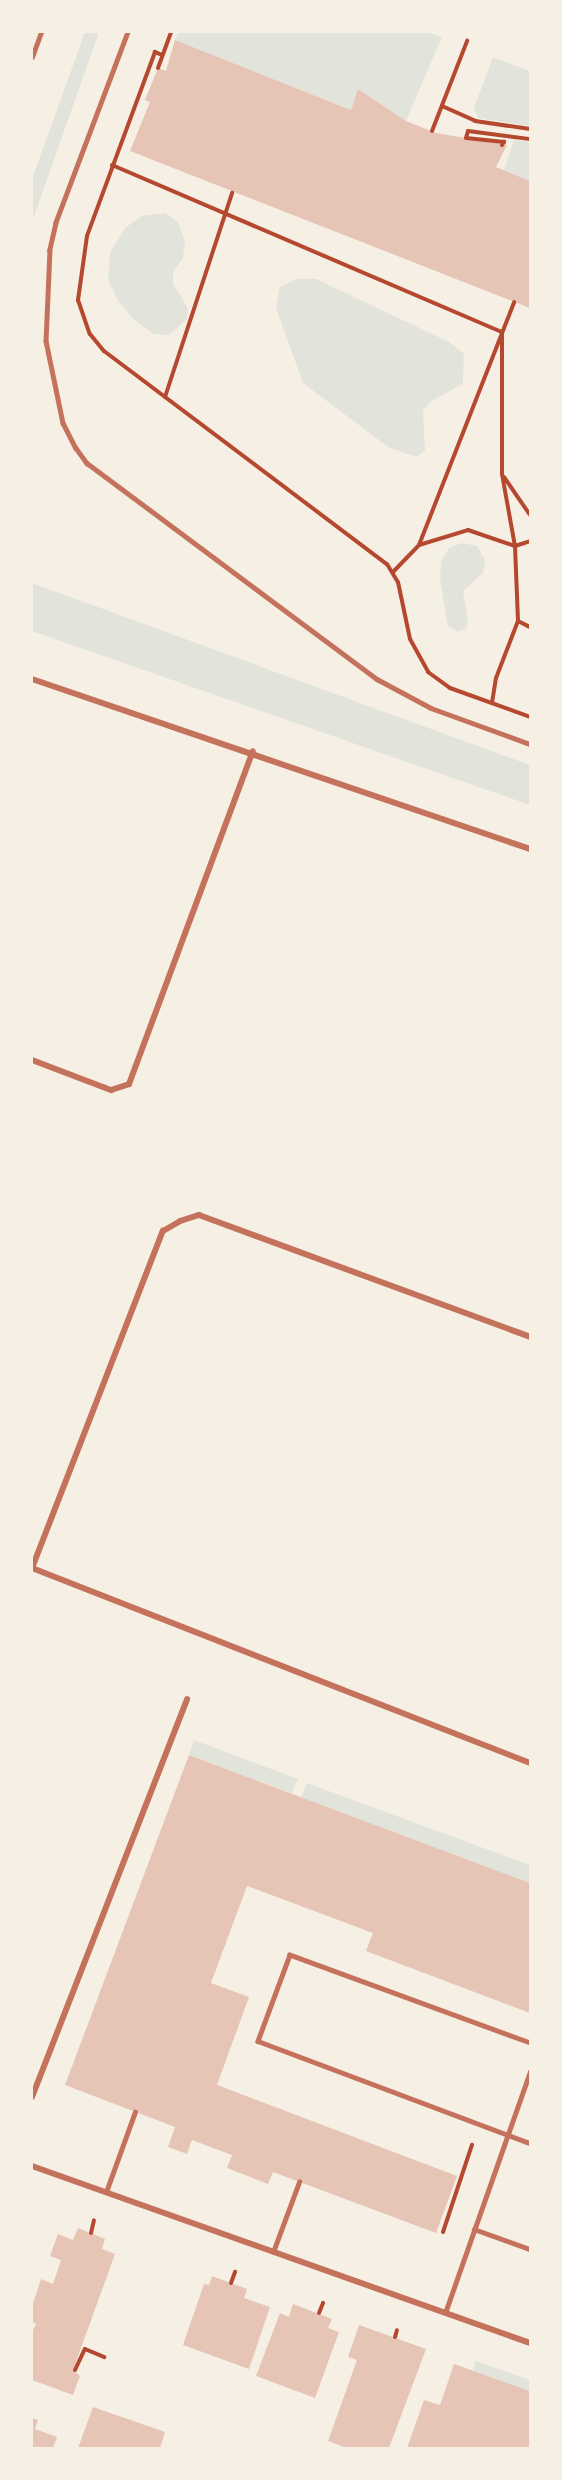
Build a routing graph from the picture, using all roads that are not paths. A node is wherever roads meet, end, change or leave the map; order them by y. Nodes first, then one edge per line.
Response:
1 (41, 32) edge
2 (128, 32) edge
3 (32, 57) edge
4 (32, 679) edge
5 (531, 744) edge
6 (252, 751) junction
7 (531, 849) edge
8 (32, 1060) edge
9 (531, 1337) edge
10 (32, 1568) edge
11 (187, 1699) dead end
12 (531, 1763) edge
13 (531, 2043) edge
14 (531, 2071) edge
15 (32, 2097) edge
16 (135, 2112) dead end
17 (507, 2134) junction
18 (531, 2143) edge
19 (32, 2166) edge
20 (298, 2182) dead end
21 (106, 2192) junction
22 (474, 2229) junction
23 (531, 2249) edge
24 (273, 2252) junction
25 (445, 2313) junction
26 (531, 2343) edge

1 - 3 lane
2 - 5 lane
4 - 6 street
6 - 7 street
6 - 8 street
9 - 10 street
10 - 12 street
11 - 15 street
13 - 17 lane
14 - 17 lane
16 - 21 lane
17 - 18 lane
17 - 22 lane
19 - 21 street
20 - 24 lane
21 - 24 street
22 - 23 lane
22 - 25 lane
24 - 25 street
25 - 26 street

